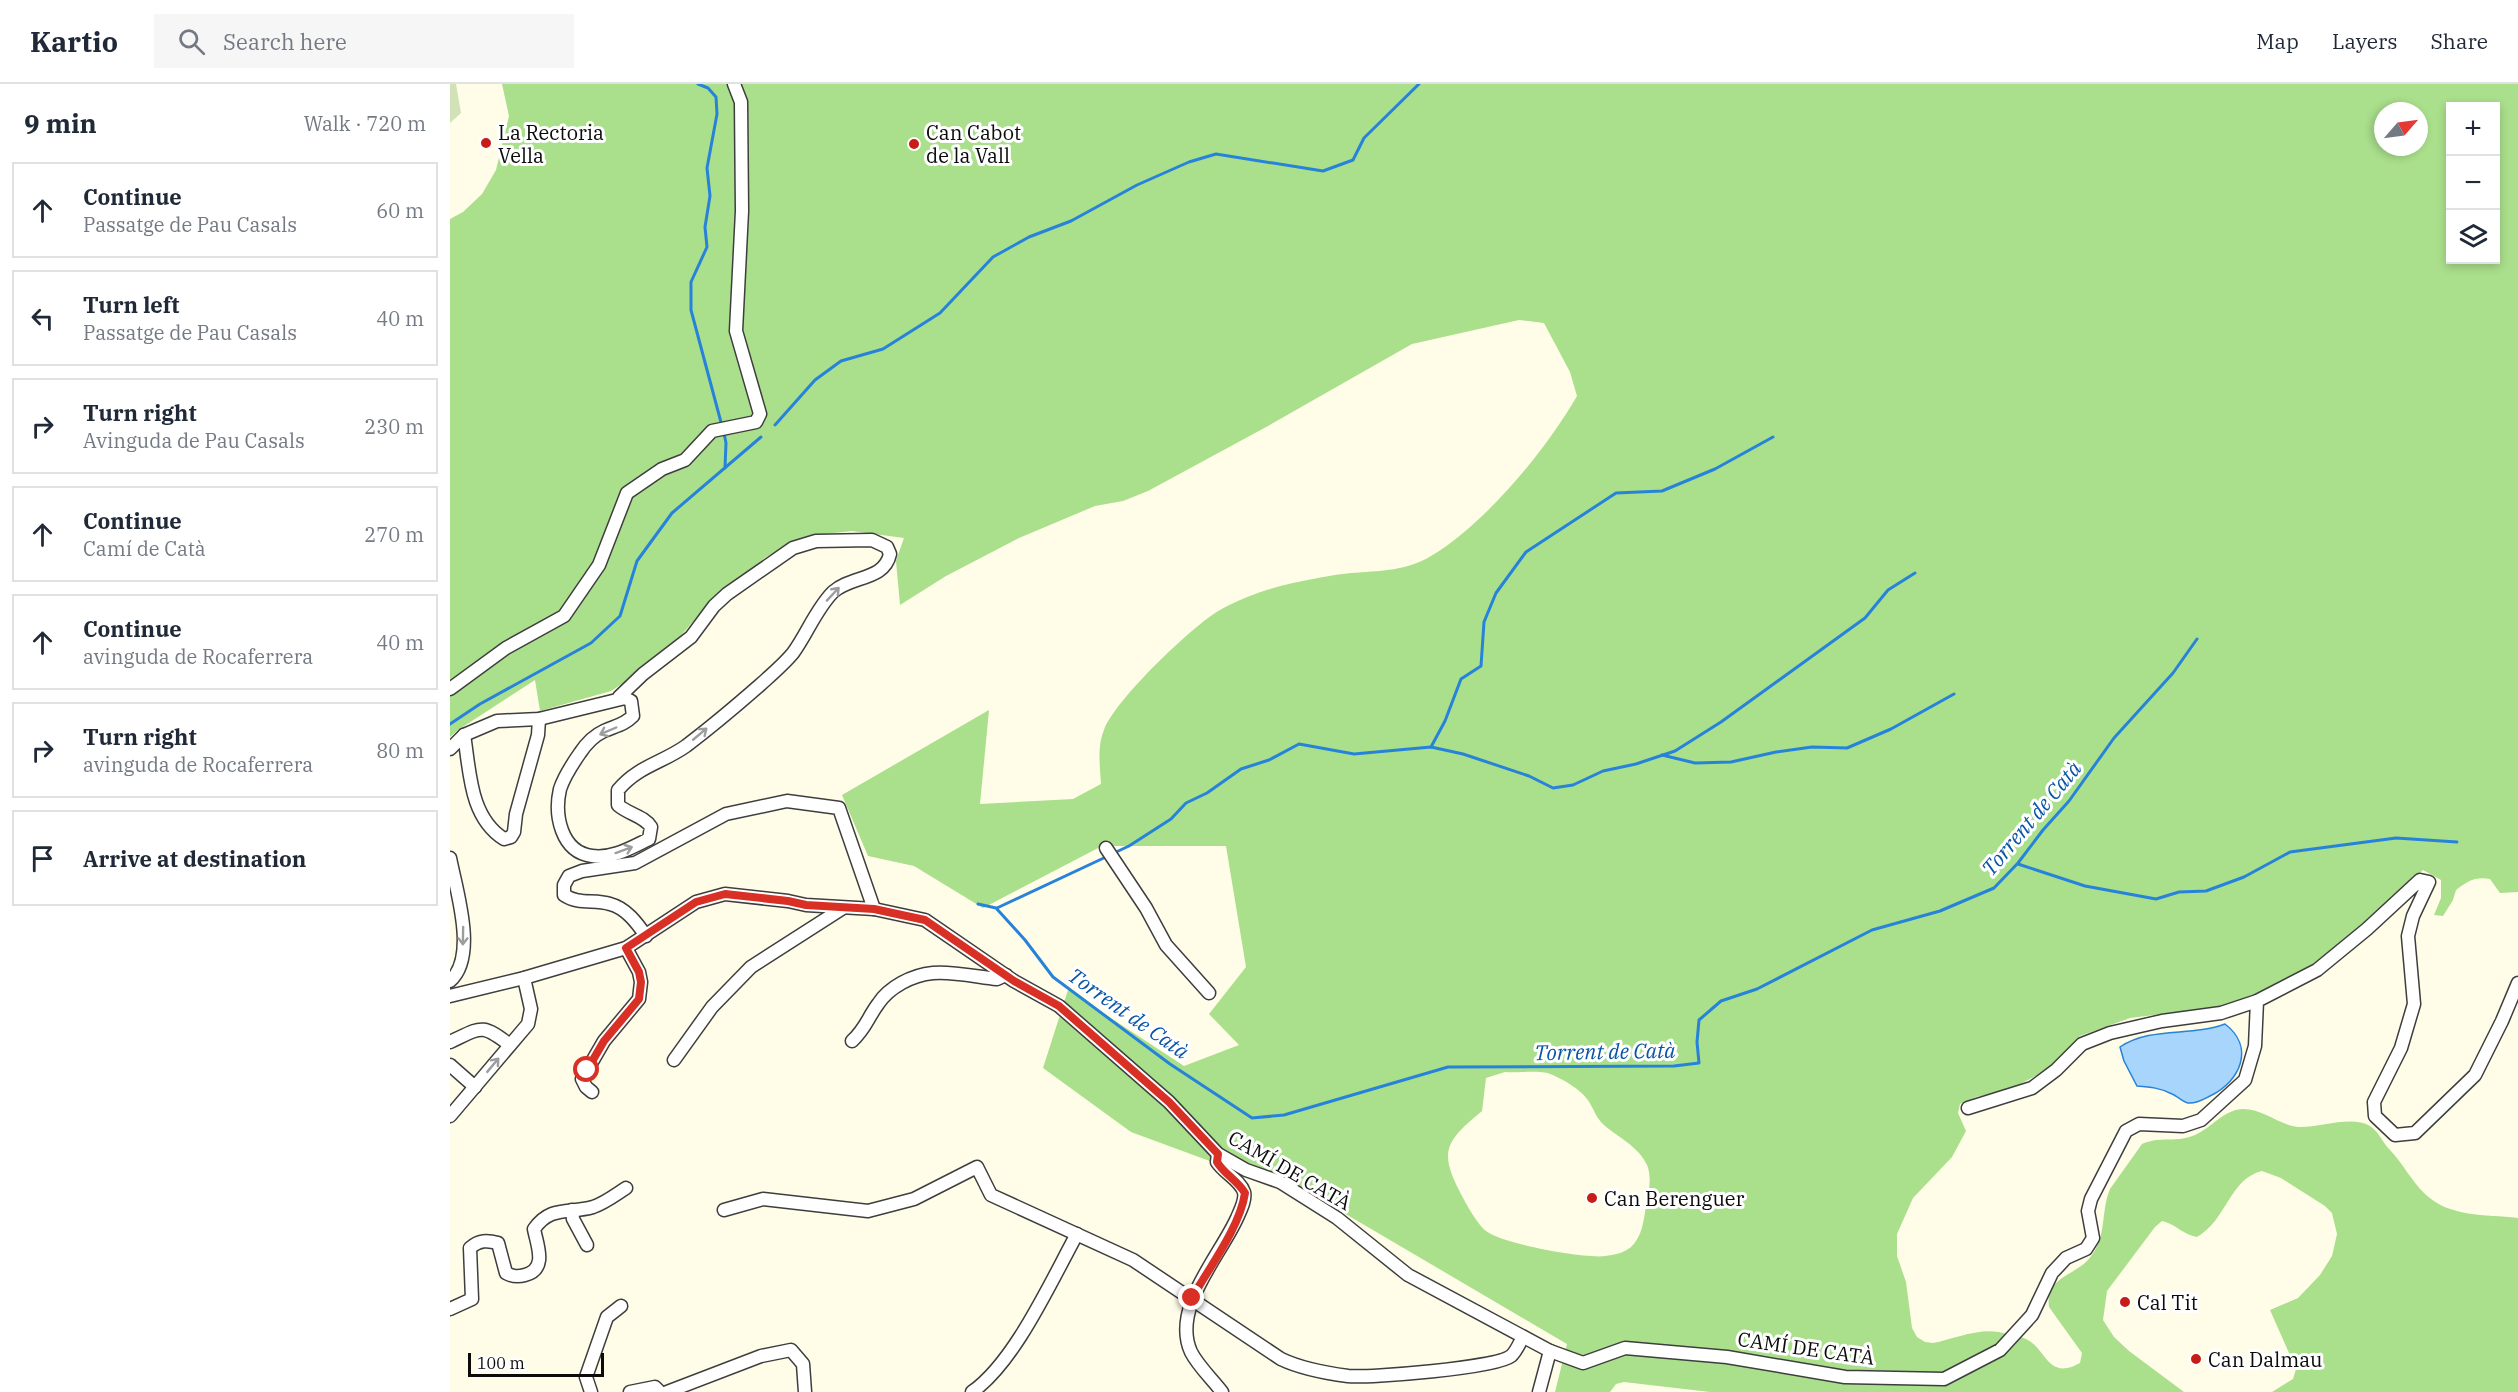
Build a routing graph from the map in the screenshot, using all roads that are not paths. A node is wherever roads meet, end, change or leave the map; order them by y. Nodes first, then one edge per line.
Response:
1 (734, 84) edge
2 (450, 689) edge
3 (619, 698) junction
4 (539, 719) junction
5 (464, 735) junction
6 (450, 749) edge
7 (1106, 848) dead end
8 (450, 858) edge
9 (843, 908) junction
10 (874, 909) junction
11 (646, 936) junction
12 (626, 948) junction
13 (1006, 975) junction
14 (524, 978) junction
15 (450, 981) edge
16 (2518, 983) edge
17 (1209, 993) dead end
18 (450, 996) edge
19 (2257, 1001) junction
20 (852, 1041) dead end
21 (450, 1042) edge
22 (510, 1045) junction
23 (674, 1060) dead end
24 (450, 1065) edge
25 (474, 1087) junction
26 (592, 1092) dead end
27 (1968, 1108) dead end
28 (450, 1116) edge
29 (1218, 1154) junction
30 (626, 1188) dead end
31 (572, 1210) junction
32 (724, 1210) dead end
33 (1077, 1234) junction
34 (587, 1245) dead end
35 (1192, 1298) junction
36 (621, 1306) dead end
37 (450, 1309) edge
38 (1523, 1337) junction
39 (1550, 1351) junction
40 (591, 1392) edge
41 (630, 1392) edge
42 (660, 1392) edge
43 (667, 1392) edge
44 (805, 1392) edge
45 (972, 1392) edge
46 (1222, 1392) edge
47 (1539, 1392) edge

1 - 2 street
3 -> 3 street
3 - 4 street
4 - 5 street
4 - 5 street
5 - 6 street
7 - 17 street
8 -> 15 street
9 - 10 street
9 - 11 street
9 - 23 street
10 - 11 street
10 - 13 street, CAMÍ DE CATÀ
11 - 12 street
12 - 14 street
12 - 26 street
13 - 20 street
13 - 29 street, CAMÍ DE CATÀ
14 - 18 street
14 - 22 street
16 - 19 street
19 - 27 street
19 - 39 street, CAMÍ DE CATÀ
21 - 22 street
25 -> 22 street
24 - 25 street
25 - 28 street
29 - 35 street
29 - 38 street, CAMÍ DE CATÀ
30 - 31 street
31 - 34 street
31 - 37 street
32 - 33 street
33 - 35 street
33 - 45 street
35 - 38 street
35 - 46 street
36 - 40 street
38 - 39 street, CAMÍ DE CATÀ
39 - 47 street
41 - 42 street
43 - 44 street

